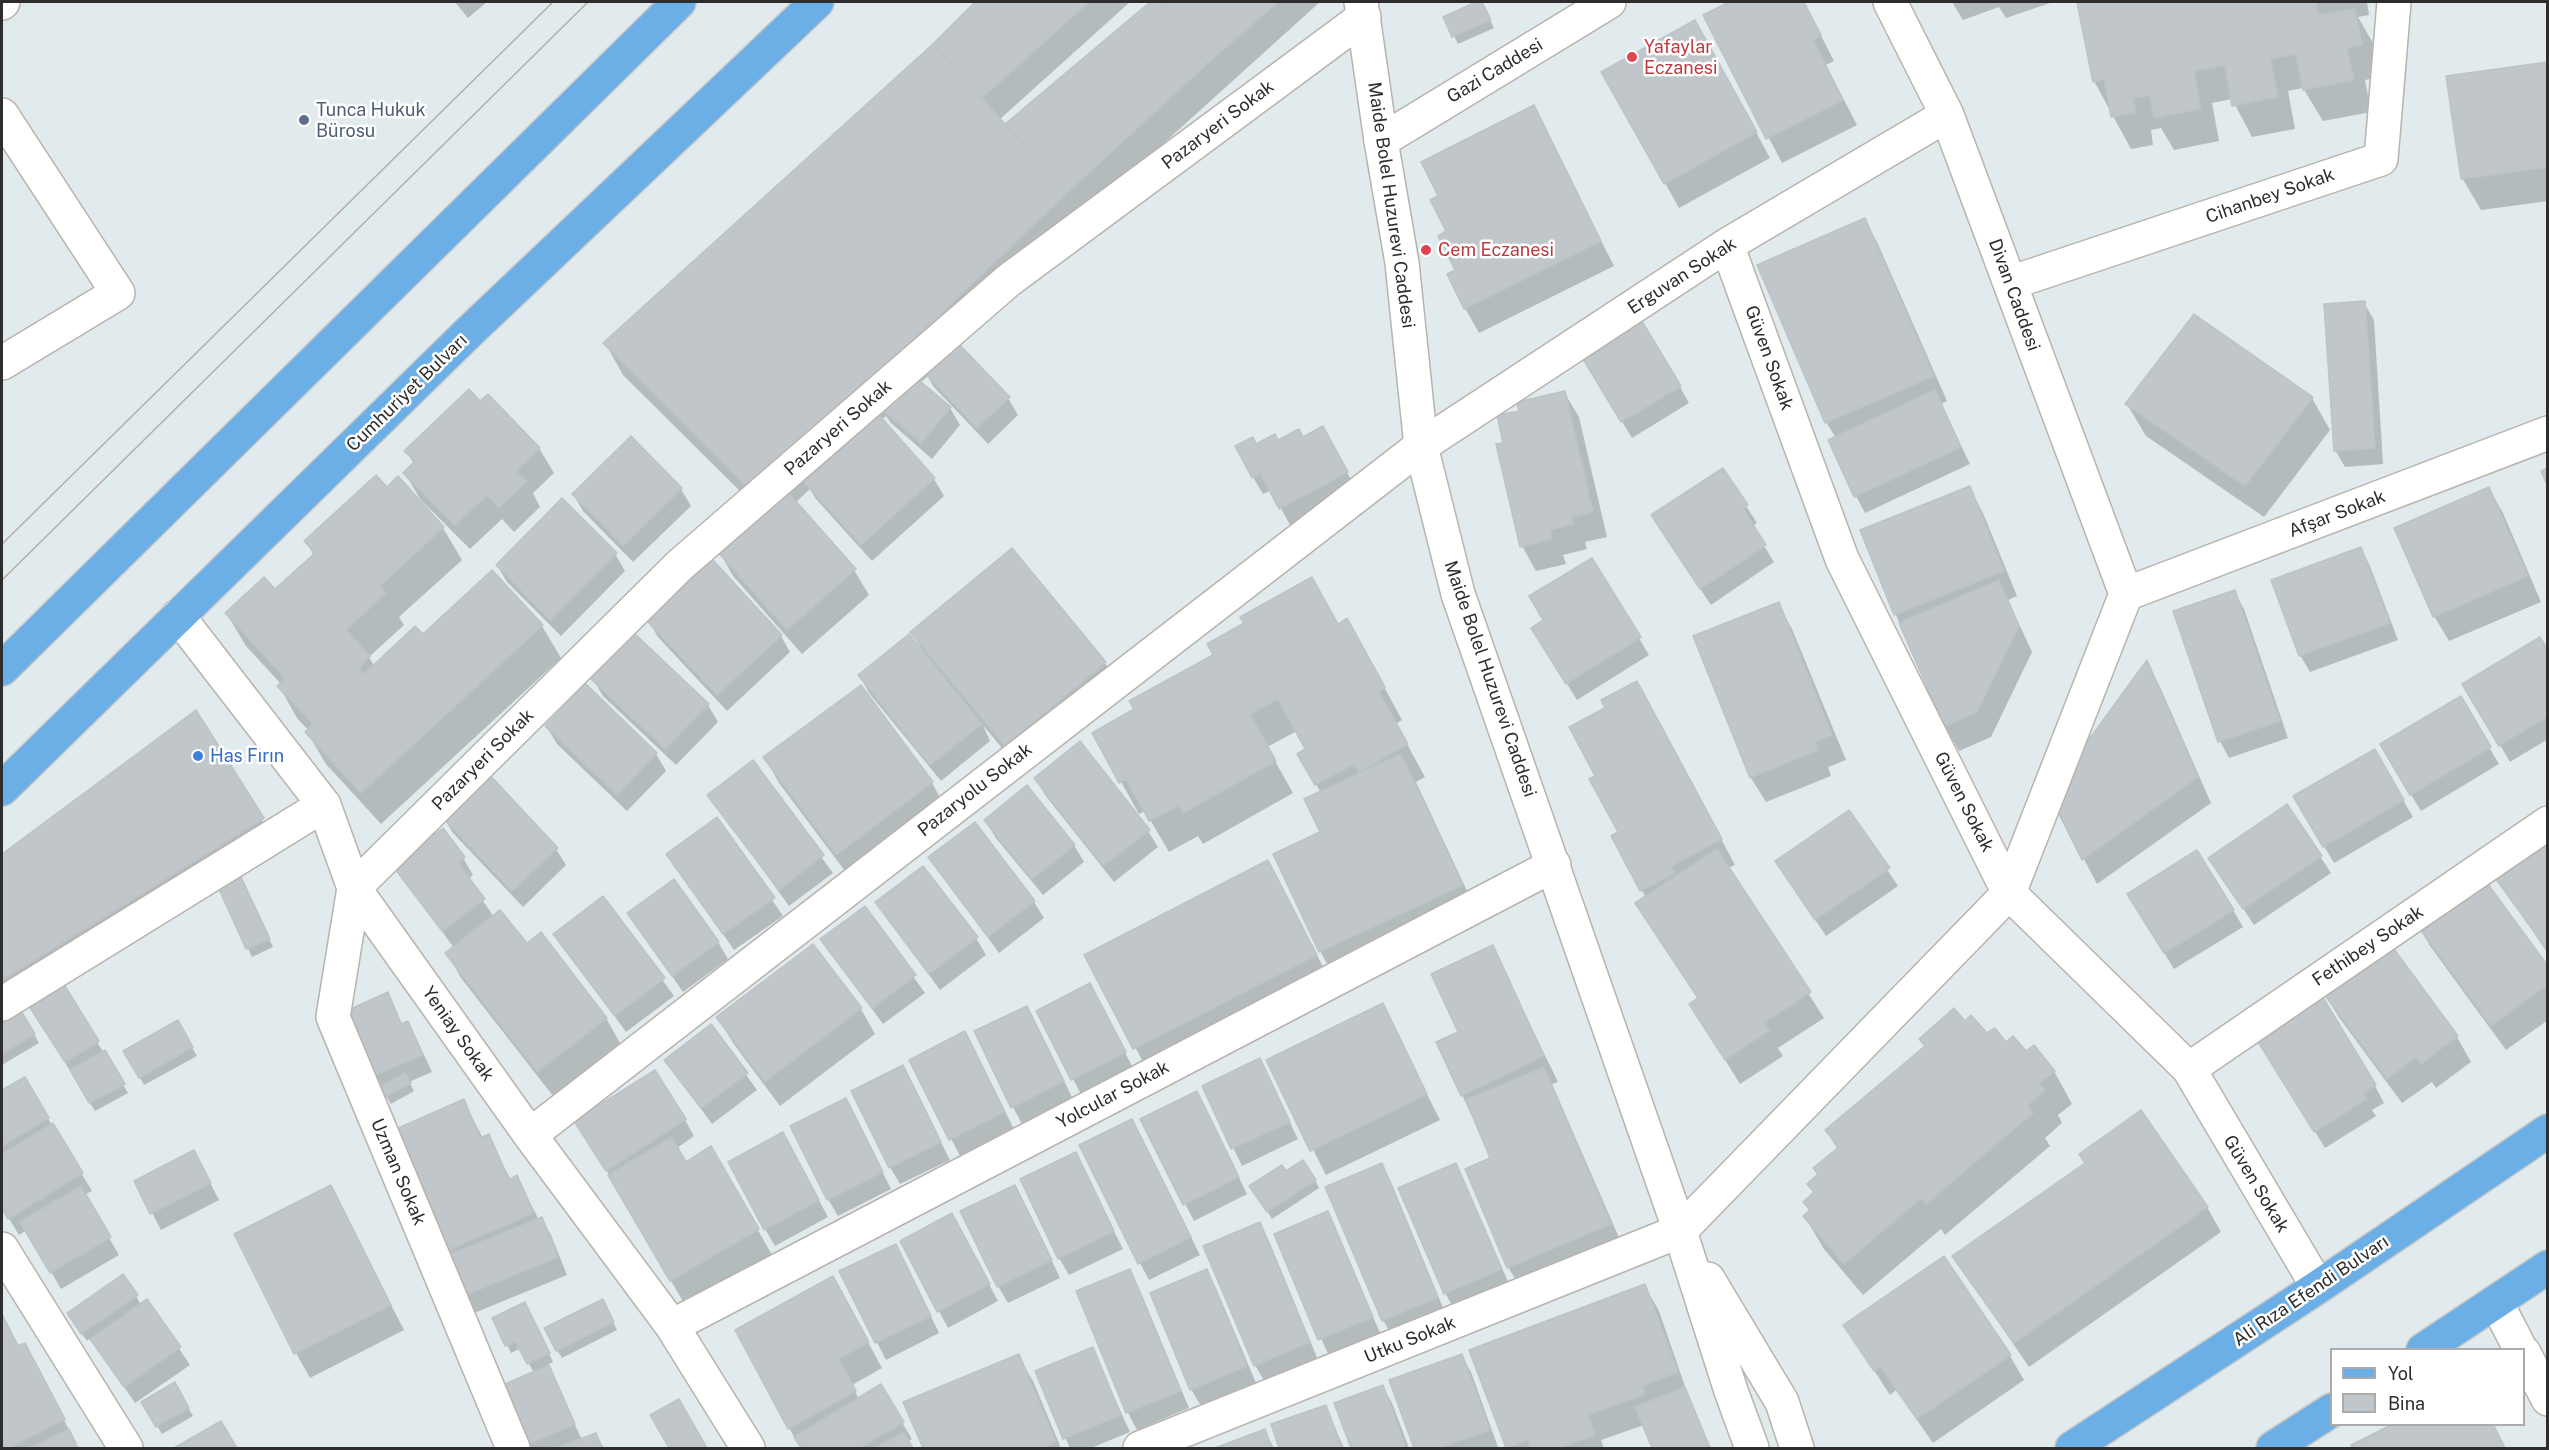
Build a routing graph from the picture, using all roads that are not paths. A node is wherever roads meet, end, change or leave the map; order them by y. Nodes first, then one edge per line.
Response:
1 (679, 2) edge
2 (817, 2) edge
3 (1609, 2) edge
4 (1890, 2) edge
5 (2394, 2) edge
6 (1362, 9) edge
7 (2, 115) edge
8 (1947, 115) junction
9 (1381, 141) junction
10 (1727, 245) junction
11 (2010, 284) junction
12 (2, 363) edge
13 (2547, 433) edge
14 (1421, 446) junction
15 (2126, 594) junction
16 (178, 616) junction
17 (2, 669) edge
18 (2, 789) edge
19 (324, 805) junction
20 (2547, 823) edge
21 (1554, 865) junction
22 (354, 888) junction
23 (2009, 893) junction
24 (2, 1004) edge
25 (2188, 1070) junction
26 (2547, 1131) edge
27 (530, 1134) junction
28 (1680, 1231) junction
29 (2, 1249) edge
30 (2547, 1267) edge
31 (2318, 1287) junction
32 (2496, 1302) junction
33 (672, 1326) junction
34 (2426, 1348) edge
35 (2520, 1348) edge
36 (2525, 1358) edge
37 (2547, 1399) edge
38 (2330, 1411) edge
39 (126, 1449) edge
40 (513, 1449) edge
41 (748, 1449) edge
42 (1140, 1449) edge
43 (1752, 1449) edge
44 (1797, 1449) edge
45 (2072, 1449) edge
46 (2273, 1449) edge

1 - 17 main road
2 - 16 main road, Cumhuriyet Bulvarı
3 - 9 street, Gazi Caddesi
4 - 8 street, Divan Caddesi
5 - 11 street, Cihanbey Sokak
6 - 9 street, Maide Bolel Huzurevi Caddesi
6 - 22 street, Pazaryeri Sokak
7 - 12 street
8 - 10 street, Erguvan Sokak
8 - 11 street, Divan Caddesi
9 - 14 street, Maide Bolel Huzurevi Caddesi
10 - 14 street, Erguvan Sokak
10 - 23 street, Güven Sokak
11 - 15 street, Divan Caddesi
13 - 15 street, Afşar Sokak
14 - 21 street, Maide Bolel Huzurevi Caddesi
14 - 27 street, Pazaryolu Sokak
15 - 23 street
16 - 18 main road, Cumhuriyet Bulvarı
16 - 19 street, Yeniay Sokak
19 - 22 street, Yeniay Sokak
19 - 24 street
20 - 25 street, Fethibey Sokak
21 - 28 street, Maide Bolel Huzurevi Caddesi
21 - 33 street, Yolcular Sokak
22 - 27 street, Yeniay Sokak
22 - 40 street, Uzman Sokak
23 - 25 street, Güven Sokak
23 - 28 street
25 - 31 street, Güven Sokak
26 - 31 main road, Ali Rıza Efendi Bulvarı
27 - 33 street, Yeniay Sokak
28 - 42 street, Utku Sokak
28 - 43 street, Maide Bolel Huzurevi Caddesi
28 - 44 street, Maide Bolel Huzurevi Caddesi
29 - 39 street
30 - 32 main road
31 - 45 main road, Ali Rıza Efendi Bulvarı
32 - 34 main road
32 - 35 street
33 - 41 street, Yeniay Sokak
36 - 37 street
38 - 46 main road

